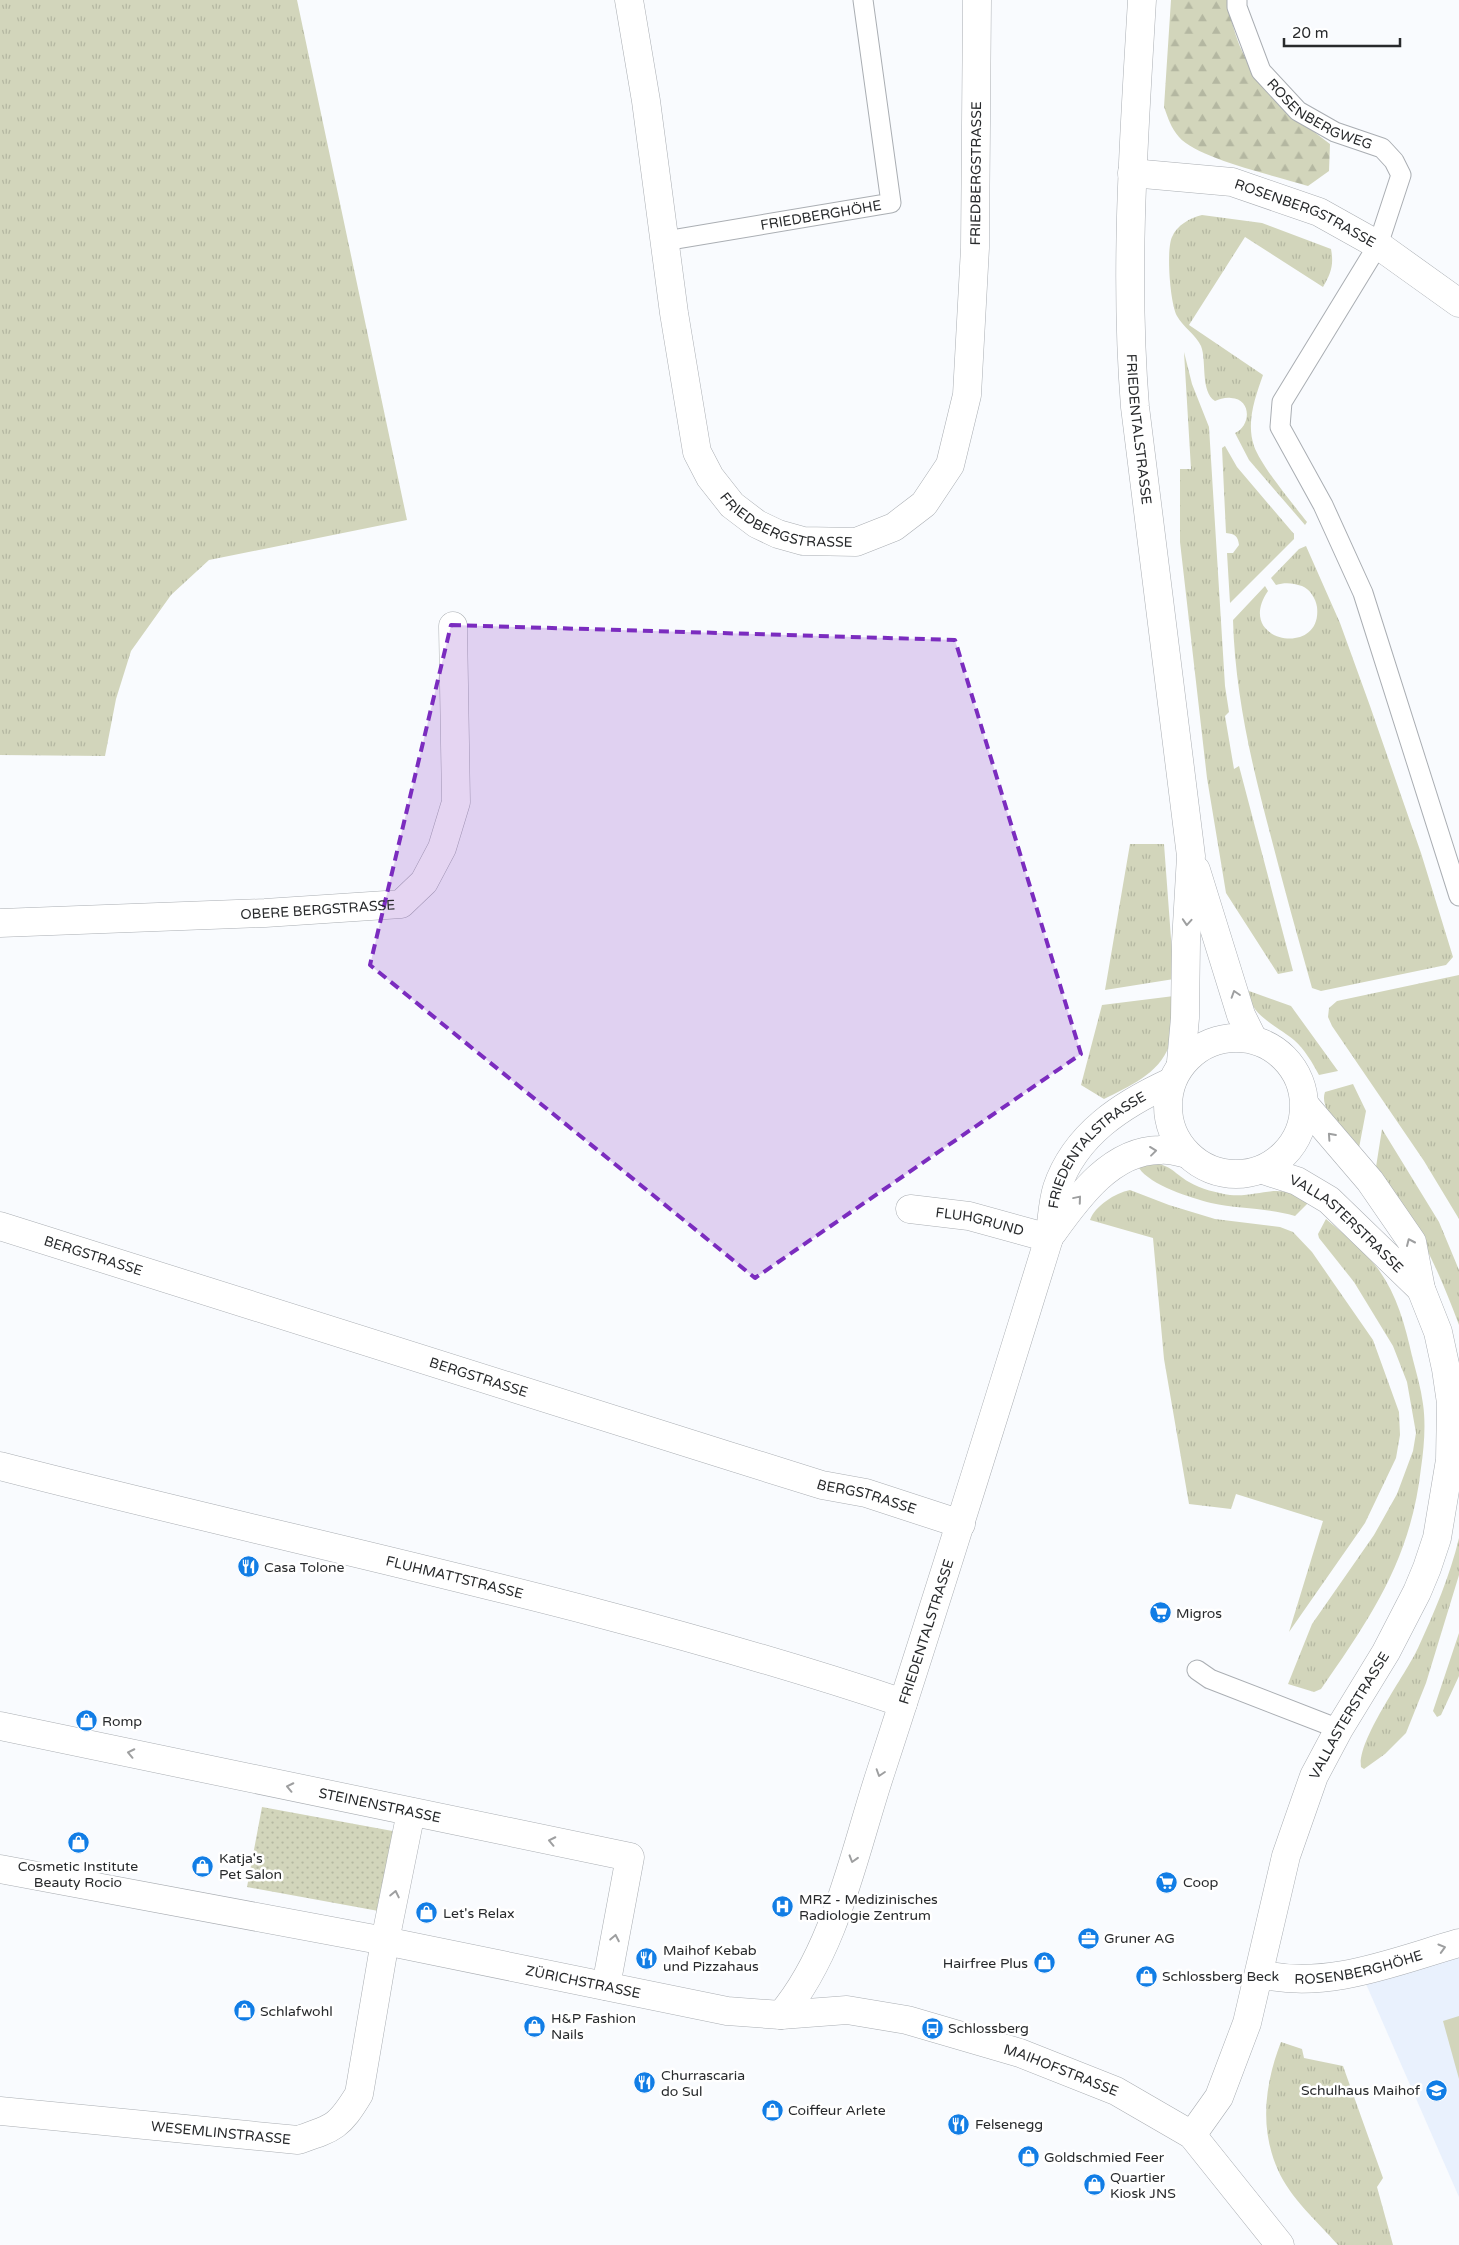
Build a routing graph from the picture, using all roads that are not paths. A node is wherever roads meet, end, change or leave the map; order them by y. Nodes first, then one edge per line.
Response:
1 (629, 0) edge
2 (863, 0) edge
3 (978, 0) edge
4 (1142, 0) edge
5 (1236, 0) edge
6 (1132, 172) junction
7 (665, 241) junction
8 (1378, 246) junction
9 (1459, 303) edge
10 (452, 626) dead end
11 (1191, 856) junction
12 (1459, 896) edge
13 (0, 923) edge
14 (1253, 1039) junction
15 (1176, 1072) junction
16 (1305, 1105) junction
17 (1188, 1154) junction
18 (1264, 1170) junction
19 (910, 1209) dead end
20 (0, 1226) edge
21 (1049, 1238) junction
22 (1421, 1289) junction
23 (0, 1466) edge
24 (961, 1524) junction
25 (1197, 1670) dead end
26 (903, 1703) junction
27 (0, 1726) edge
28 (1339, 1729) junction
29 (411, 1812) junction
30 (0, 1869) edge
31 (385, 1941) junction
32 (1459, 1943) edge
33 (1258, 1974) junction
34 (606, 1986) junction
35 (781, 2015) junction
36 (0, 2111) edge
37 (1192, 2135) junction
38 (1280, 2245) edge

1 - 7 street, FRIEDBERGSTRASSE
2 - 7 lane, FRIEDBERGHÖHE
3 - 7 street, FRIEDBERGSTRASSE
4 - 6 street, FRIEDENTALSTRASSE
5 - 8 lane, ROSENBERGWEG
6 - 8 street, ROSENBERGSTRASSE
6 - 11 street, FRIEDENTALSTRASSE
8 - 9 street, ROSENBERGSTRASSE
8 - 12 lane, ROSENBERGWEG
10 - 13 street, OBERE BERGSTRASSE
14 -> 11 street, FRIEDENTALSTRASSE
11 -> 15 street, FRIEDENTALSTRASSE
14 - 15 street
14 - 16 street
15 - 17 street
15 - 21 street, FRIEDENTALSTRASSE
16 - 18 street
22 -> 16 street, VALLASTERSTRASSE
17 - 18 street
21 -> 17 street, FRIEDENTALSTRASSE
18 - 22 street, VALLASTERSTRASSE
19 - 21 street, FLUHGRUND
20 - 24 street, BERGSTRASSE
21 - 24 street, FRIEDENTALSTRASSE
22 - 28 street, VALLASTERSTRASSE
23 - 26 street, FLUHMATTSTRASSE
24 - 26 street, FRIEDENTALSTRASSE
25 - 28 lane
26 -> 35 street, FRIEDENTALSTRASSE
29 -> 27 street, STEINENSTRASSE
28 - 33 street, VALLASTERSTRASSE
31 -> 29 street
34 -> 29 street, STEINENSTRASSE
30 - 31 street, ZÜRICHSTRASSE
31 - 34 street, ZÜRICHSTRASSE
31 - 36 street, WESEMLINSTRASSE
33 -> 32 street, ROSENBERGHÖHE
33 - 37 street, VALLASTERSTRASSE
34 - 35 street, ZÜRICHSTRASSE
35 - 37 street, MAIHOFSTRASSE
37 - 38 street, MAIHOFSTRASSE

